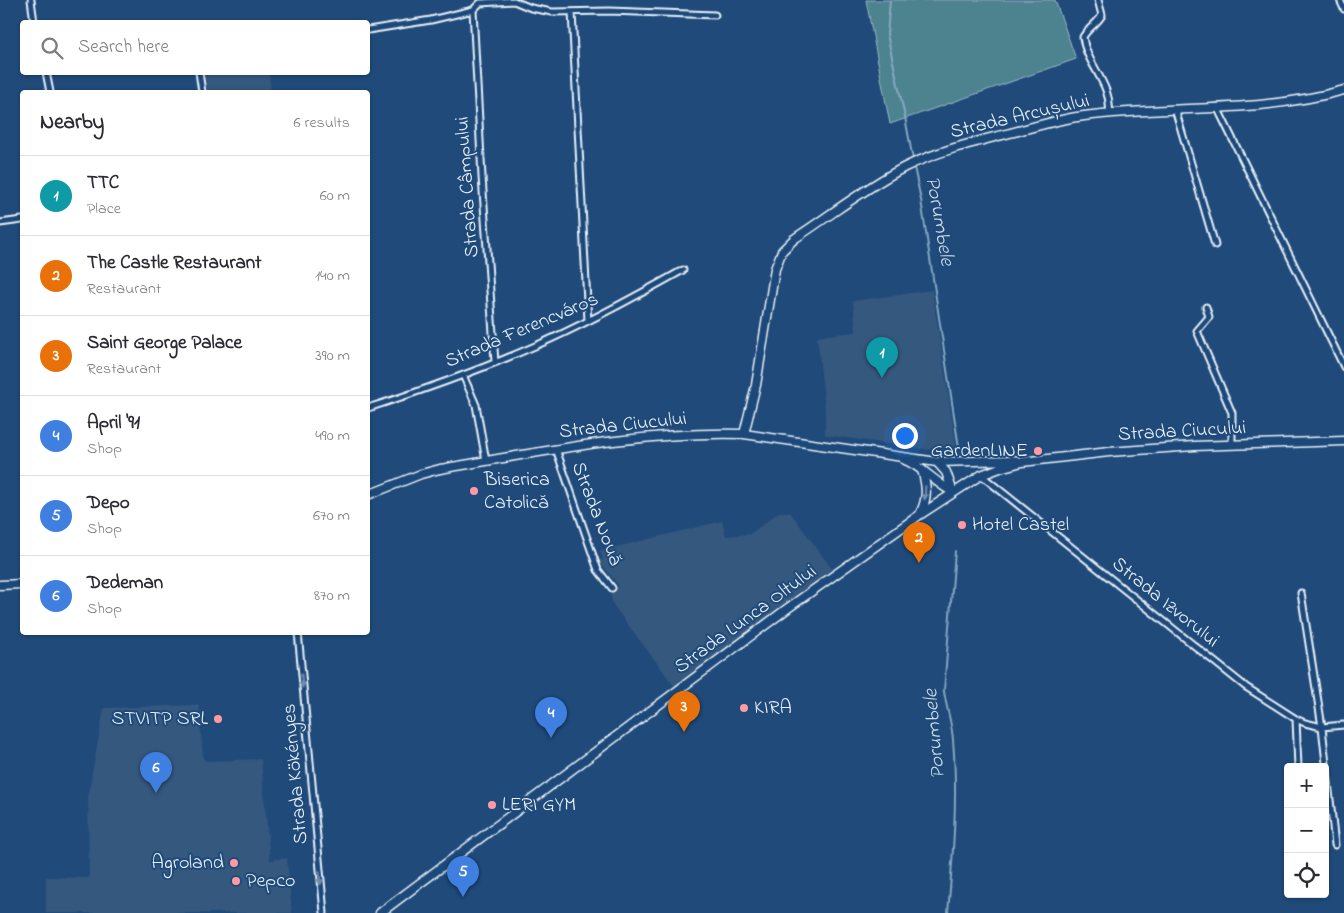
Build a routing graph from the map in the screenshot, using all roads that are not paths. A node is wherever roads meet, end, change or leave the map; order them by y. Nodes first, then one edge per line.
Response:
1 (31, 0) edge
2 (1098, 0) edge
3 (1340, 0) edge
4 (1344, 9) edge
5 (473, 10) junction
6 (572, 12) junction
7 (715, 15) dead end
8 (34, 20) edge
9 (370, 30) edge
10 (47, 75) edge
11 (199, 75) edge
12 (50, 90) edge
13 (202, 90) edge
14 (1344, 90) edge
15 (1217, 107) junction
16 (1176, 109) junction
17 (1109, 114) junction
18 (20, 220) edge
19 (0, 223) edge
20 (1215, 245) dead end
21 (683, 270) dead end
22 (1206, 306) dead end
23 (588, 321) junction
24 (495, 362) junction
25 (1344, 367) edge
26 (463, 375) junction
27 (370, 407) edge
28 (744, 434) junction
29 (1344, 441) edge
30 (1232, 445) junction
31 (556, 449) junction
32 (887, 454) junction
33 (486, 461) junction
34 (936, 462) junction
35 (1022, 462) junction
36 (922, 470) junction
37 (981, 475) junction
38 (953, 492) junction
39 (370, 494) edge
40 (918, 516) junction
41 (20, 584) edge
42 (0, 585) edge
43 (612, 588) dead end
44 (1301, 592) dead end
45 (298, 635) edge
46 (1296, 719) junction
47 (1344, 725) edge
48 (1322, 727) junction
49 (1298, 763) edge
50 (1335, 844) dead end
51 (324, 913) edge
52 (380, 913) edge

1 - 8 street
2 - 17 street
3 - 4 street
5 - 6 street
5 - 9 street
5 - 24 street, Strada Câmpului
6 - 7 street
6 - 23 street
10 - 12 street
11 - 13 street
14 - 15 main road, Strada Arcușului
15 - 16 main road, Strada Arcușului
15 - 25 street
16 - 17 main road, Strada Arcușului
16 - 20 street
17 - 28 main road, Strada Arcușului
18 - 19 street
21 - 23 street, Strada Ferencváros
22 - 30 street
23 - 24 street, Strada Ferencváros
24 - 26 street, Strada Ferencváros
26 - 27 street, Strada Ferencváros
26 - 33 street
28 - 31 main road, Strada Ciucului
28 - 32 main road, Strada Ciucului
29 - 30 main road, Strada Ciucului
30 - 35 main road, Strada Ciucului
31 - 33 main road, Strada Ciucului
31 - 43 street, Strada Nouă
32 - 34 main road
32 - 36 main road
33 - 39 main road, Strada Ciucului
34 - 35 main road
34 - 38 main road
35 - 37 main road, Strada Lunca Oltului
36 - 38 main road
36 -> 40 main road
37 - 38 main road, Strada Lunca Oltului
37 - 46 street, Strada Izvorului
38 - 40 main road, Strada Lunca Oltului
40 - 52 main road, Strada Lunca Oltului
41 - 42 main road
44 - 48 street
45 -> 51 street, Strada Kökényes
46 - 48 street, Strada Izvorului
46 - 49 street
47 - 48 street, Strada Izvorului
48 - 50 street

